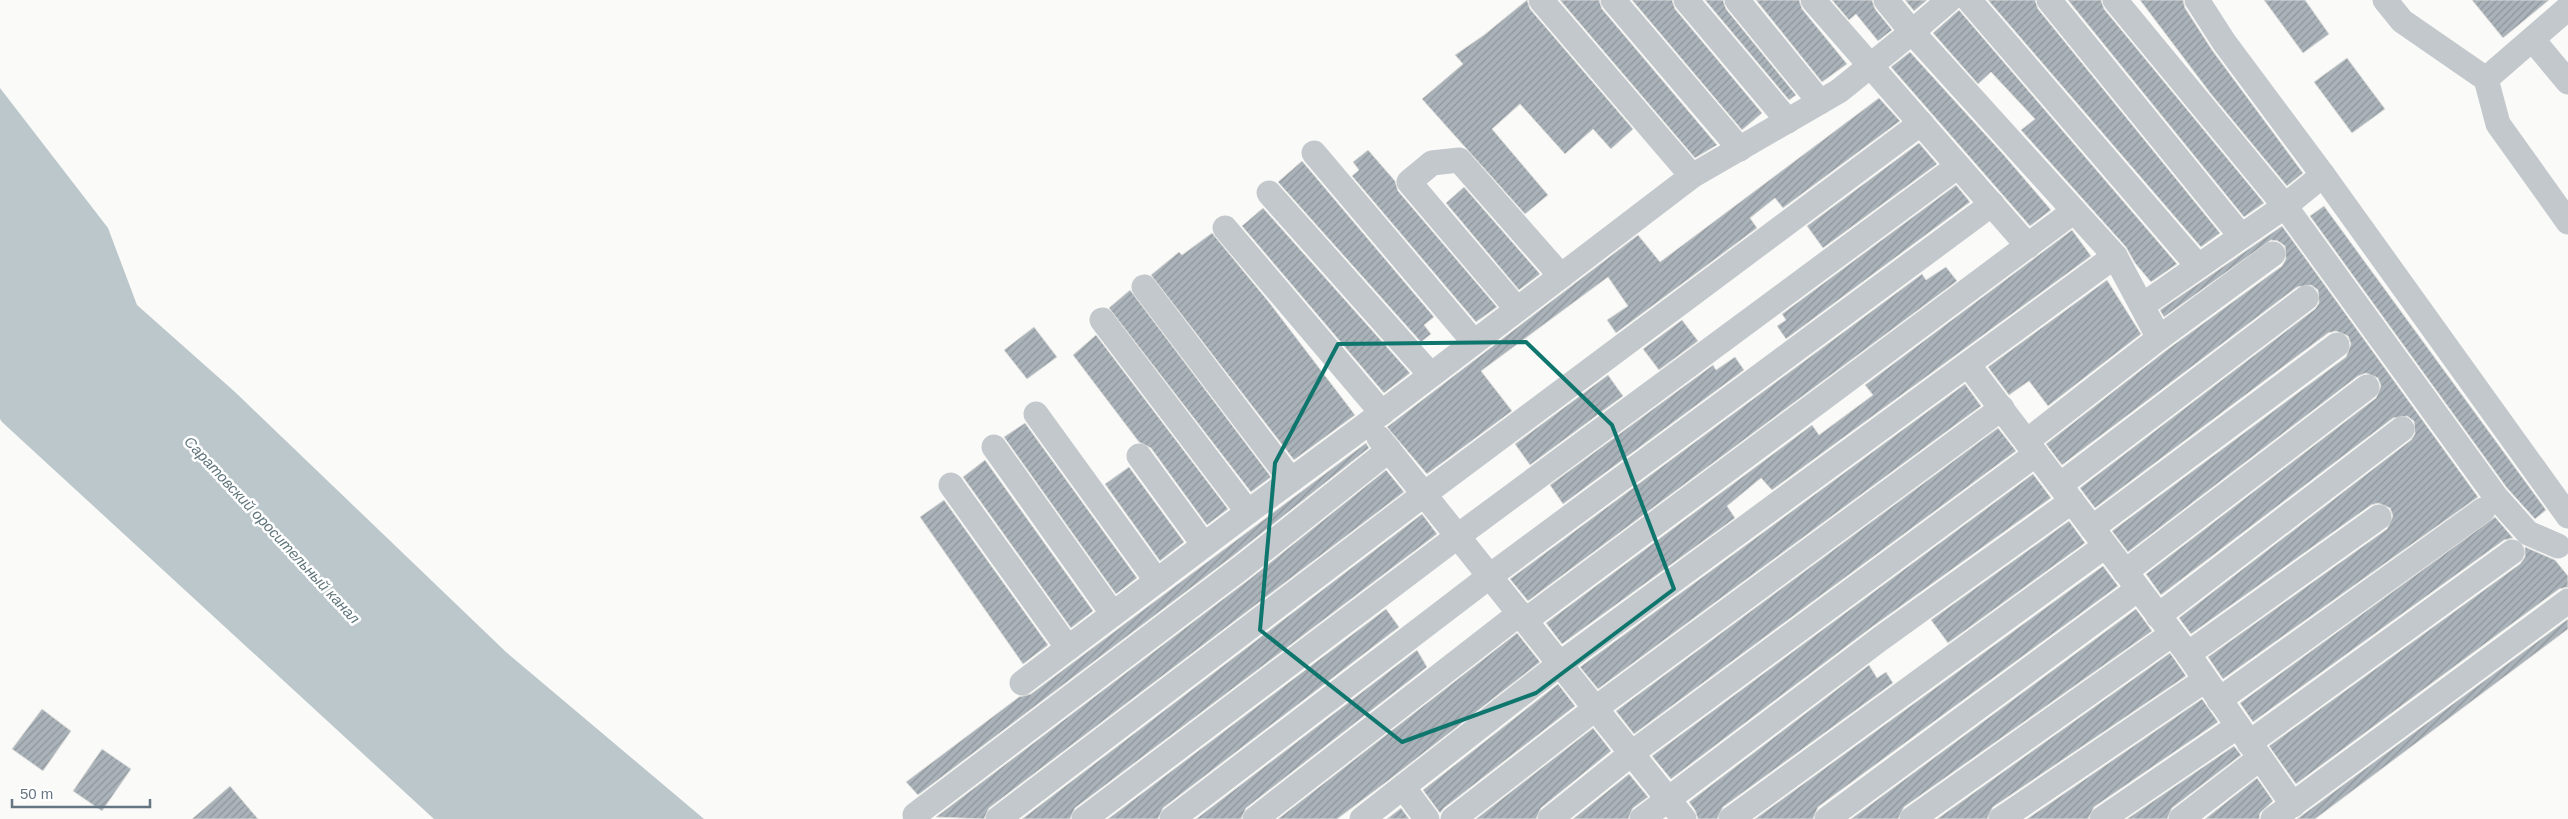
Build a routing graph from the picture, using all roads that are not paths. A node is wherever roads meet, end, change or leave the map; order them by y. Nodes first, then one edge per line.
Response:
1 (1541, 0) edge
2 (1613, 0) edge
3 (1686, 0) edge
4 (1737, 0) edge
5 (1813, 0) edge
6 (1886, 0) edge
7 (1950, 0) edge
8 (1969, 0) edge
9 (2049, 0) edge
10 (2114, 0) edge
11 (2197, 0) edge
12 (2385, 0) edge
13 (2568, 8) edge
14 (1912, 32) junction
15 (2533, 40) junction
16 (1871, 65) junction
17 (2486, 79) junction
18 (2568, 82) edge
19 (1820, 102) junction
20 (1788, 121) junction
21 (1921, 124) junction
22 (1740, 149) junction
23 (1314, 153) dead end
24 (1958, 166) junction
25 (2323, 175) junction
26 (1692, 176) junction
27 (1269, 194) dead end
28 (1992, 204) junction
29 (2284, 206) junction
30 (2074, 211) junction
31 (2568, 222) edge
32 (1225, 228) dead end
33 (2241, 236) junction
34 (2028, 246) junction
35 (2273, 254) dead end
36 (2115, 256) junction
37 (2198, 266) junction
38 (1561, 276) junction
39 (1144, 288) dead end
40 (2306, 298) dead end
41 (2143, 305) junction
42 (1517, 309) junction
43 (1102, 320) dead end
44 (2159, 338) junction
45 (1474, 342) junction
46 (2337, 345) dead end
47 (1969, 366) junction
48 (1431, 375) junction
49 (2367, 387) dead end
50 (2002, 408) junction
51 (1036, 414) dead end
52 (1375, 418) junction
53 (2402, 429) dead end
54 (994, 447) dead end
55 (2032, 447) junction
56 (1389, 450) junction
57 (1139, 456) dead end
58 (1291, 480) junction
59 (951, 485) dead end
60 (2066, 493) junction
61 (1424, 494) junction
62 (2483, 510) dead end
63 (1248, 512) junction
64 (2568, 516) edge
65 (2379, 517) dead end
66 (2568, 521) edge
67 (1458, 536) junction
68 (2099, 537) junction
69 (1204, 545) junction
70 (2512, 552) dead end
71 (2563, 553) edge
72 (1490, 576) junction
73 (2131, 580) junction
74 (1157, 581) junction
75 (2568, 601) edge
76 (1113, 614) junction
77 (1523, 616) junction
78 (2165, 625) junction
79 (1068, 648) junction
80 (2188, 654) junction
81 (1561, 663) junction
82 (2205, 680) junction
83 (1022, 682) dead end
84 (2220, 700) junction
85 (1596, 708) junction
86 (2249, 742) junction
87 (1632, 753) junction
88 (1403, 787) junction
89 (1667, 799) junction
90 (2283, 812) edge
91 (915, 815) dead end
92 (998, 819) edge
93 (1084, 819) edge
94 (1172, 819) edge
95 (1255, 819) edge
96 (1362, 819) edge
97 (1427, 819) edge
98 (1453, 819) edge
99 (1550, 819) edge
100 (1642, 819) edge
101 (1684, 819) edge
102 (1731, 819) edge
103 (1827, 819) edge
104 (1912, 819) edge
105 (2001, 819) edge
106 (2102, 819) edge
107 (2181, 819) edge

1 - 26 street
2 - 22 street
3 - 20 street
4 - 19 street
5 - 16 street
6 - 14 street
7 - 14 street
8 - 37 street
9 - 33 street
10 - 29 street
11 - 25 street
12 - 17 street
13 - 15 street
14 - 16 street
14 - 30 street
15 - 17 street
15 - 18 street
16 - 19 street
16 - 21 street
17 - 31 street
19 - 20 street
20 - 22 street
21 - 24 street
21 - 61 street
22 - 26 street
23 - 45 street
24 - 28 street
24 - 67 street
25 - 29 street
25 - 64 street
26 - 38 street
27 - 48 street
28 - 34 street
28 - 72 street
29 - 33 street
29 - 71 street
30 - 34 street
30 - 36 street
32 - 52 street
33 - 37 street
34 - 77 street
35 - 44 street
36 - 41 street
36 - 47 street
37 - 41 street
38 - 42 street
38 - 42 street
39 - 58 street
40 - 60 street
41 - 44 street
42 - 45 street
43 - 63 street
44 - 55 street
45 - 48 street
46 - 68 street
47 - 50 street
47 - 81 street
48 - 52 street
49 - 73 street
50 - 55 street
50 - 85 street
51 - 74 street
52 - 56 street
52 - 58 street
53 - 78 street
54 - 76 street
55 - 60 street
55 - 87 street
56 - 61 street
56 - 91 street
57 - 69 street
58 - 63 street
59 - 79 street
60 - 68 street
60 - 89 street
61 - 67 street
61 - 92 street
62 - 84 street
63 - 69 street
65 - 80 street
66 - 71 street
67 - 72 street
67 - 93 street
68 - 73 street
68 - 102 street
69 - 74 street
70 - 86 street
72 - 77 street
72 - 94 street
73 - 78 street
73 - 103 street
74 - 76 street
75 - 90 street
76 - 79 street
77 - 81 street
77 - 95 street
78 - 80 street
78 - 104 street
79 - 83 street
80 - 82 street
81 - 85 street
81 - 88 street
82 - 84 street
82 - 105 street
84 - 86 street
85 - 87 street
85 - 98 street
86 - 90 street
86 - 106 street
86 - 107 street
87 - 89 street
87 - 99 street
88 - 96 street
88 - 97 street
89 - 100 street
89 - 101 street

